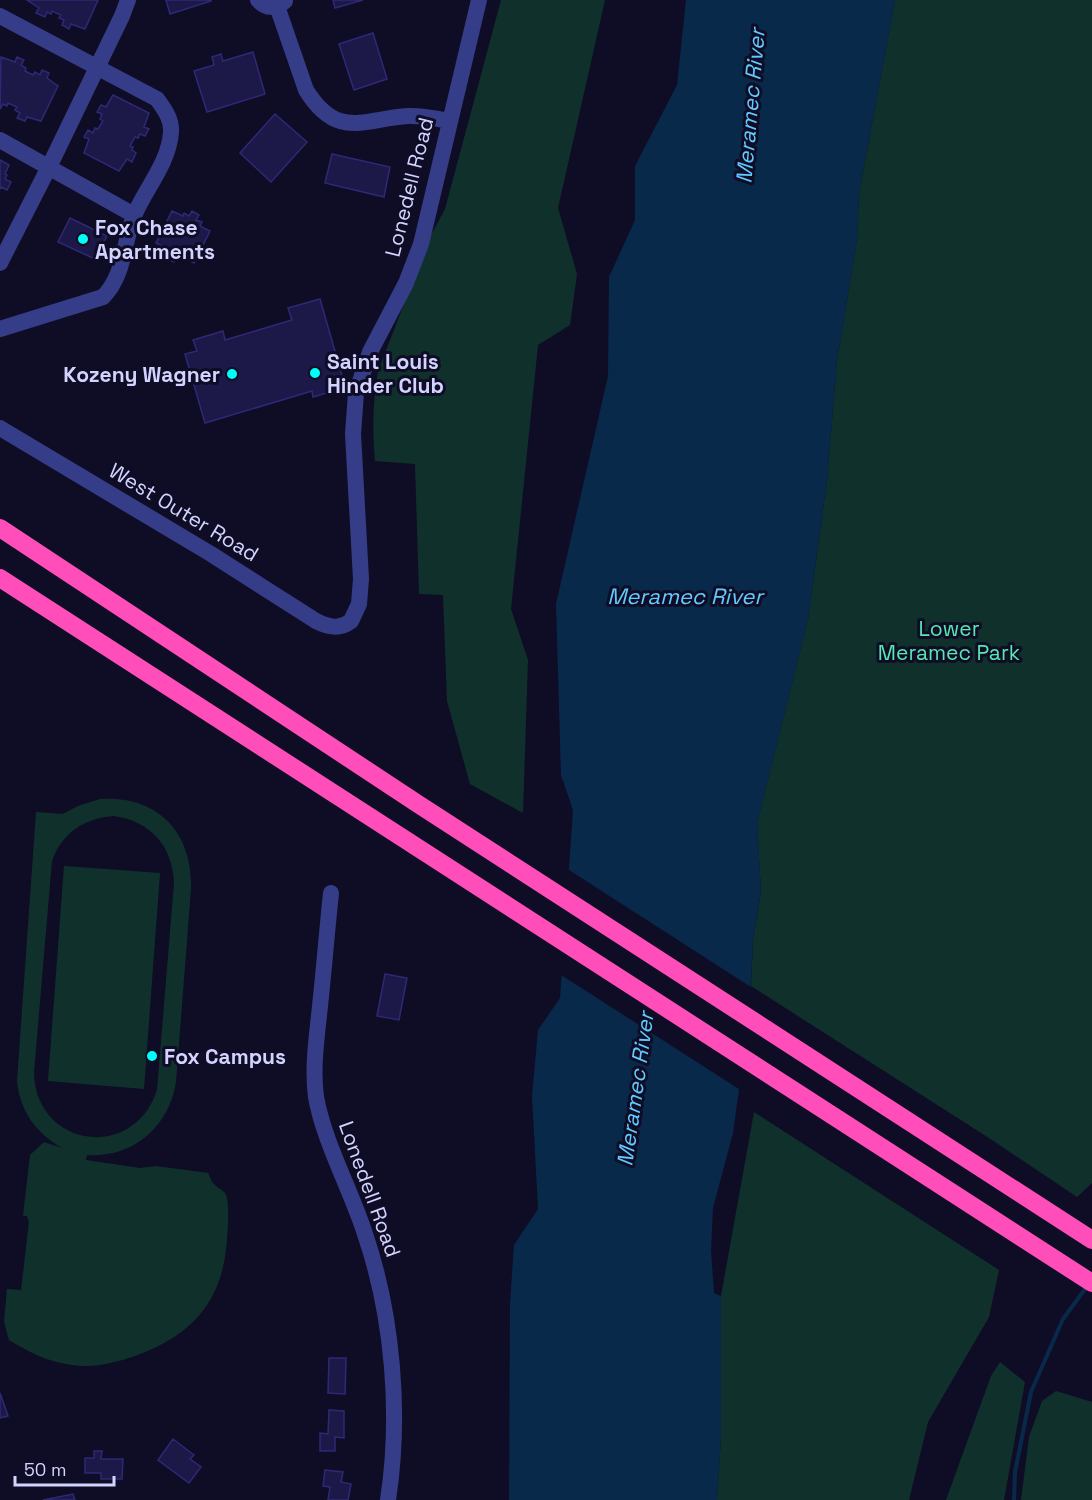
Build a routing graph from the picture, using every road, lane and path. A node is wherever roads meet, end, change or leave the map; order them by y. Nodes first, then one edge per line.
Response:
1 (128, 0) edge
2 (258, 0) edge
3 (479, 0) edge
4 (281, 3) edge
5 (0, 16) edge
6 (97, 68) junction
7 (450, 121) junction
8 (0, 140) edge
9 (49, 167) junction
10 (134, 215) junction
11 (0, 262) edge
12 (0, 329) edge
13 (0, 428) edge
14 (0, 528) edge
15 (0, 578) edge
16 (346, 624) joint
17 (331, 893) dead end
18 (1092, 1240) edge
19 (1092, 1283) edge
20 (388, 1500) edge

1 - 6 street
2 - 4 street
3 - 7 street, Lonedell Road
4 - 7 street
5 - 6 street
6 - 9 street
6 - 10 street
7 - 16 street, Lonedell Road
8 - 9 street
9 - 10 street
9 - 11 street
10 - 12 street
13 - 16 street, West Outer Road
14 - 18 highway
15 - 19 highway
17 - 20 street, Lonedell Road

